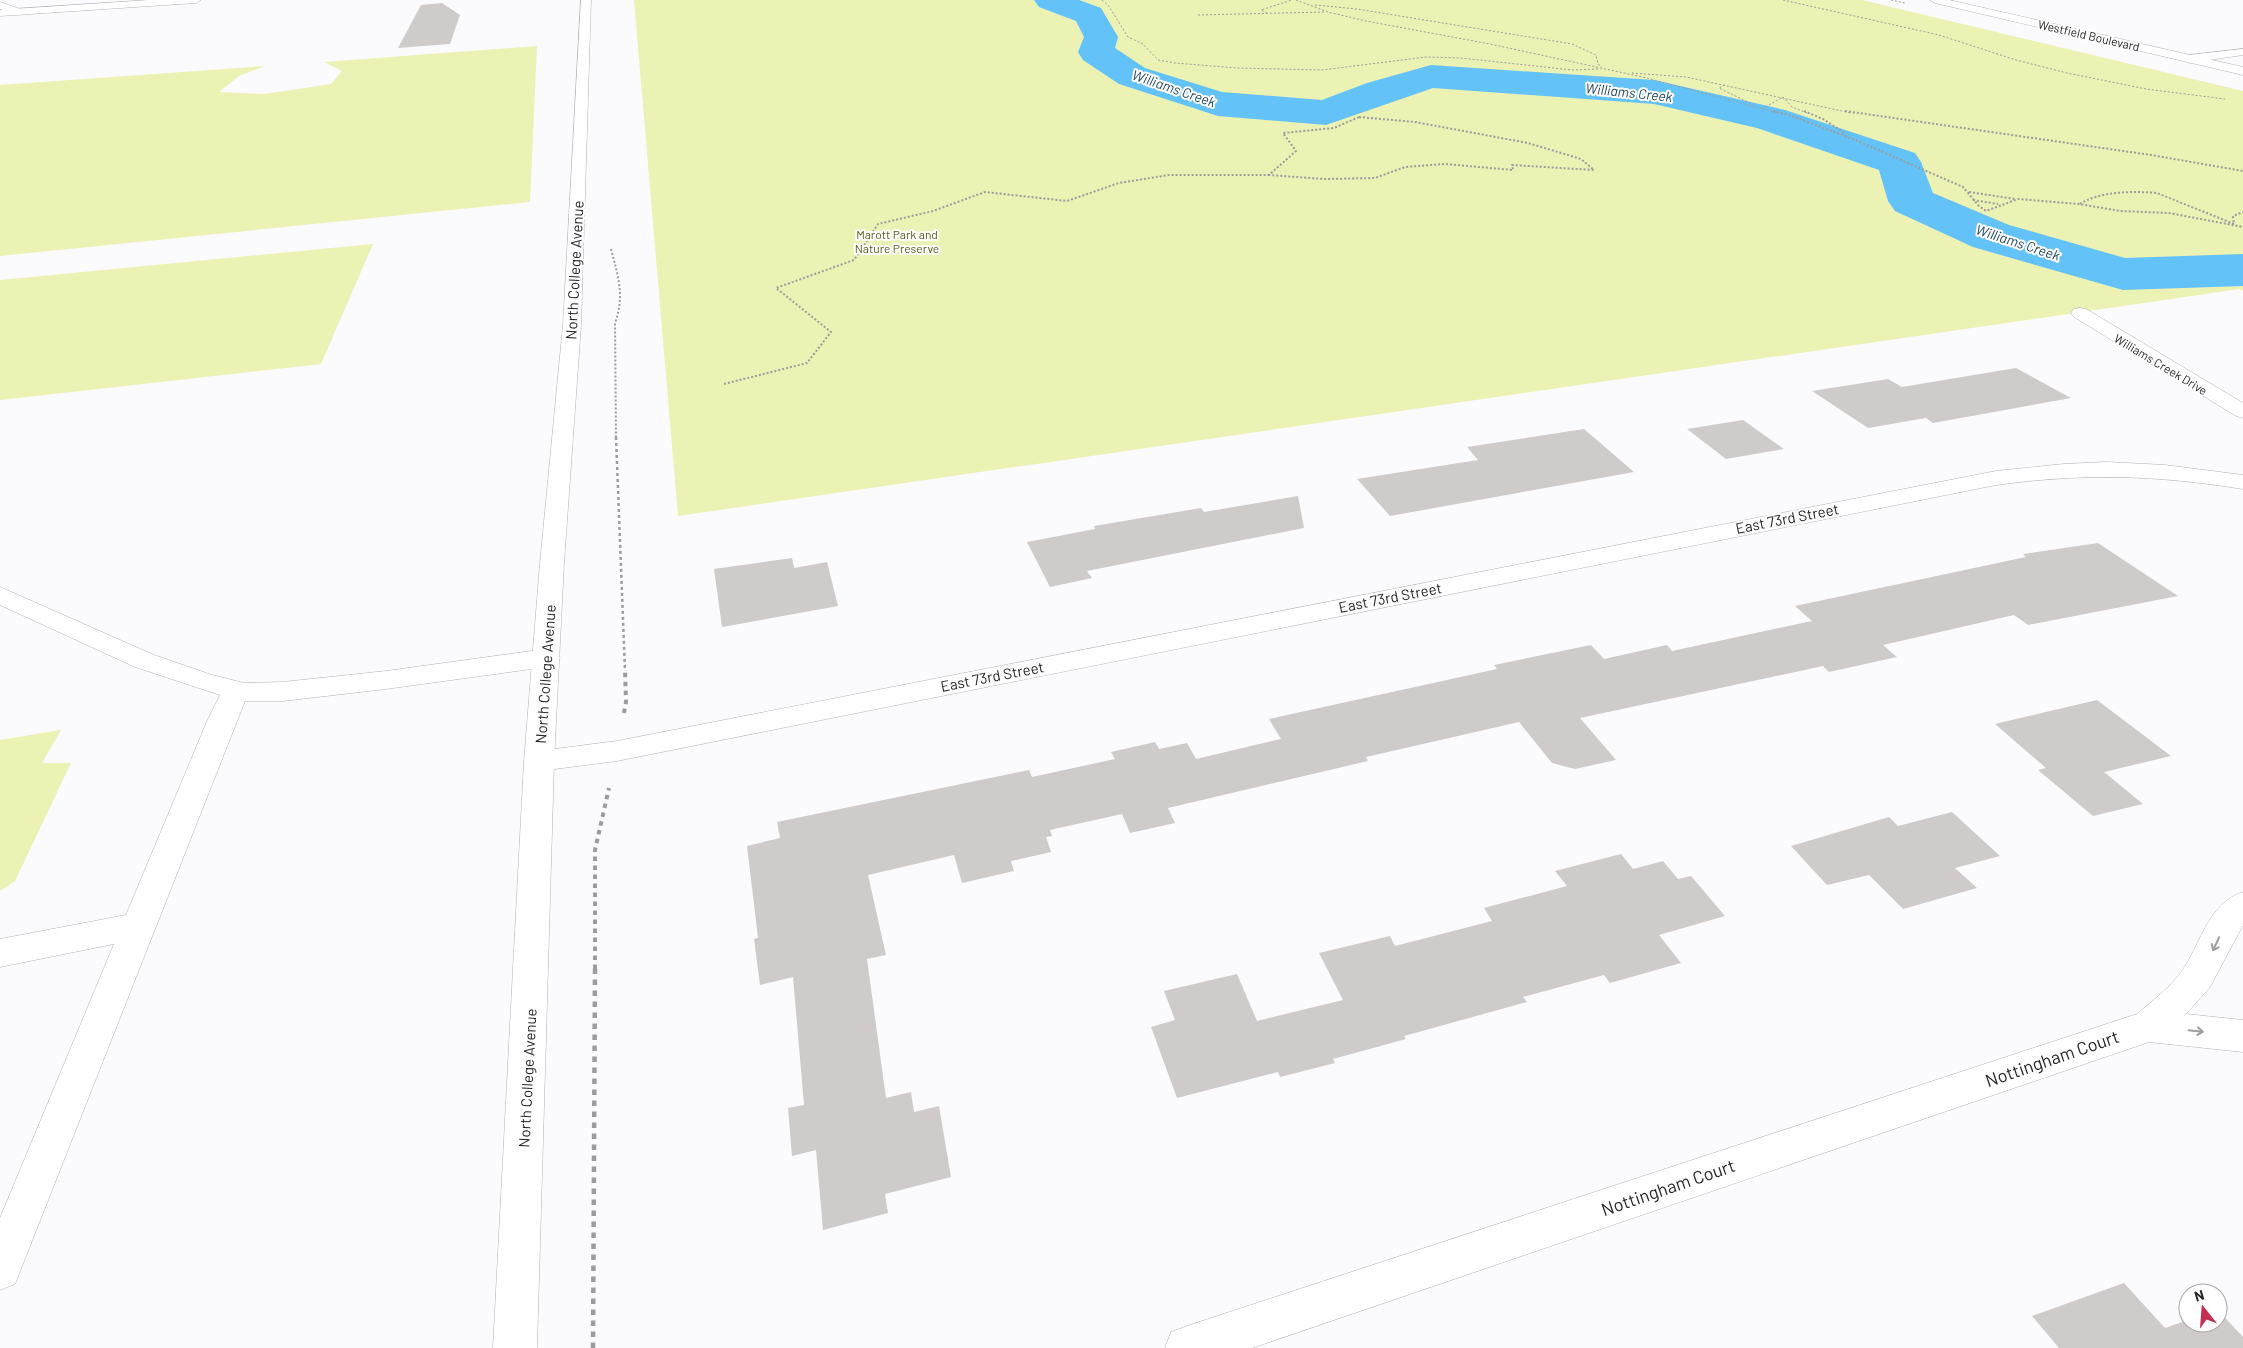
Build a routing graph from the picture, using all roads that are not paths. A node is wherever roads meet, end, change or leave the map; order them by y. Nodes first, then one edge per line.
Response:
1 (196, 0) edge
2 (586, 0) edge
3 (1935, 0) edge
4 (0, 5) edge
5 (19, 12) junction
6 (0, 13) edge
7 (2243, 52) edge
8 (2190, 58) junction
9 (2243, 71) edge
10 (2080, 313) dead end
11 (2243, 412) edge
12 (2243, 482) edge
13 (0, 595) edge
14 (546, 658) junction
15 (236, 690) junction
16 (539, 761) junction
17 (2243, 905) edge
18 (138, 926) junction
19 (0, 953) edge
20 (2149, 1026) junction
21 (2243, 1036) edge
22 (0, 1269) edge
23 (515, 1348) edge
24 (1186, 1348) edge

1 - 5 street
2 - 14 street, North College Avenue
3 - 8 street, Westfield Boulevard
4 - 5 street
5 - 6 street
7 - 8 street
8 - 9 street, Westfield Boulevard
10 - 11 street, Williams Creek Drive
12 - 16 street, East 73rd Street
13 - 15 street
14 - 15 street
14 - 16 street, North College Avenue
15 - 18 street
16 - 23 street, North College Avenue
17 -> 20 street, Nottingham Court
18 - 19 street
18 - 22 street
20 -> 21 street, Nottingham Court
20 - 24 street, Nottingham Court

